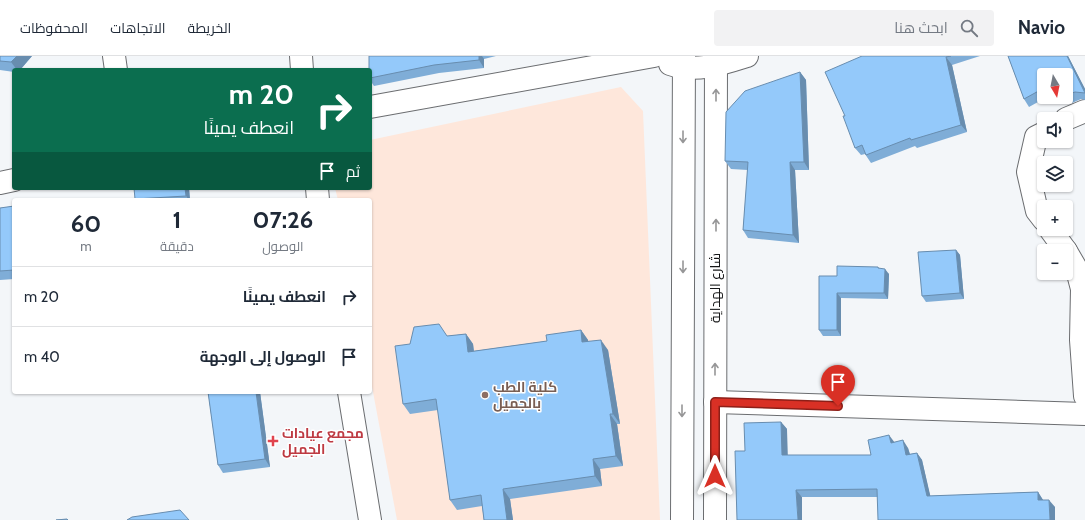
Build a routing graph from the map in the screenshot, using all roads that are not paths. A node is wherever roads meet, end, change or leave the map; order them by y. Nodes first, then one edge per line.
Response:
1 (114, 56) edge
2 (301, 56) edge
3 (747, 56) edge
4 (652, 57) edge
5 (716, 61) edge
6 (684, 62) edge
7 (116, 68) edge
8 (302, 68) edge
9 (372, 107) edge
10 (1085, 111) edge
11 (1073, 116) edge
12 (1037, 136) edge
13 (12, 180) edge
14 (0, 183) edge
15 (1037, 210) edge
16 (1073, 263) edge
17 (349, 394) edge
18 (1085, 396) edge
19 (715, 402) junction
20 (1085, 414) edge
21 (370, 520) edge
22 (682, 520) edge
23 (715, 520) edge

1 - 7 street
2 - 8 street
3 - 5 street
4 - 6 street
4 - 9 street
5 - 6 street
19 -> 5 street, شارع الهداية
6 -> 22 street
10 - 11 street
12 - 15 street
13 - 14 street
16 - 18 street
17 - 21 street
19 - 20 street
19 - 23 street, شارع الهداية

